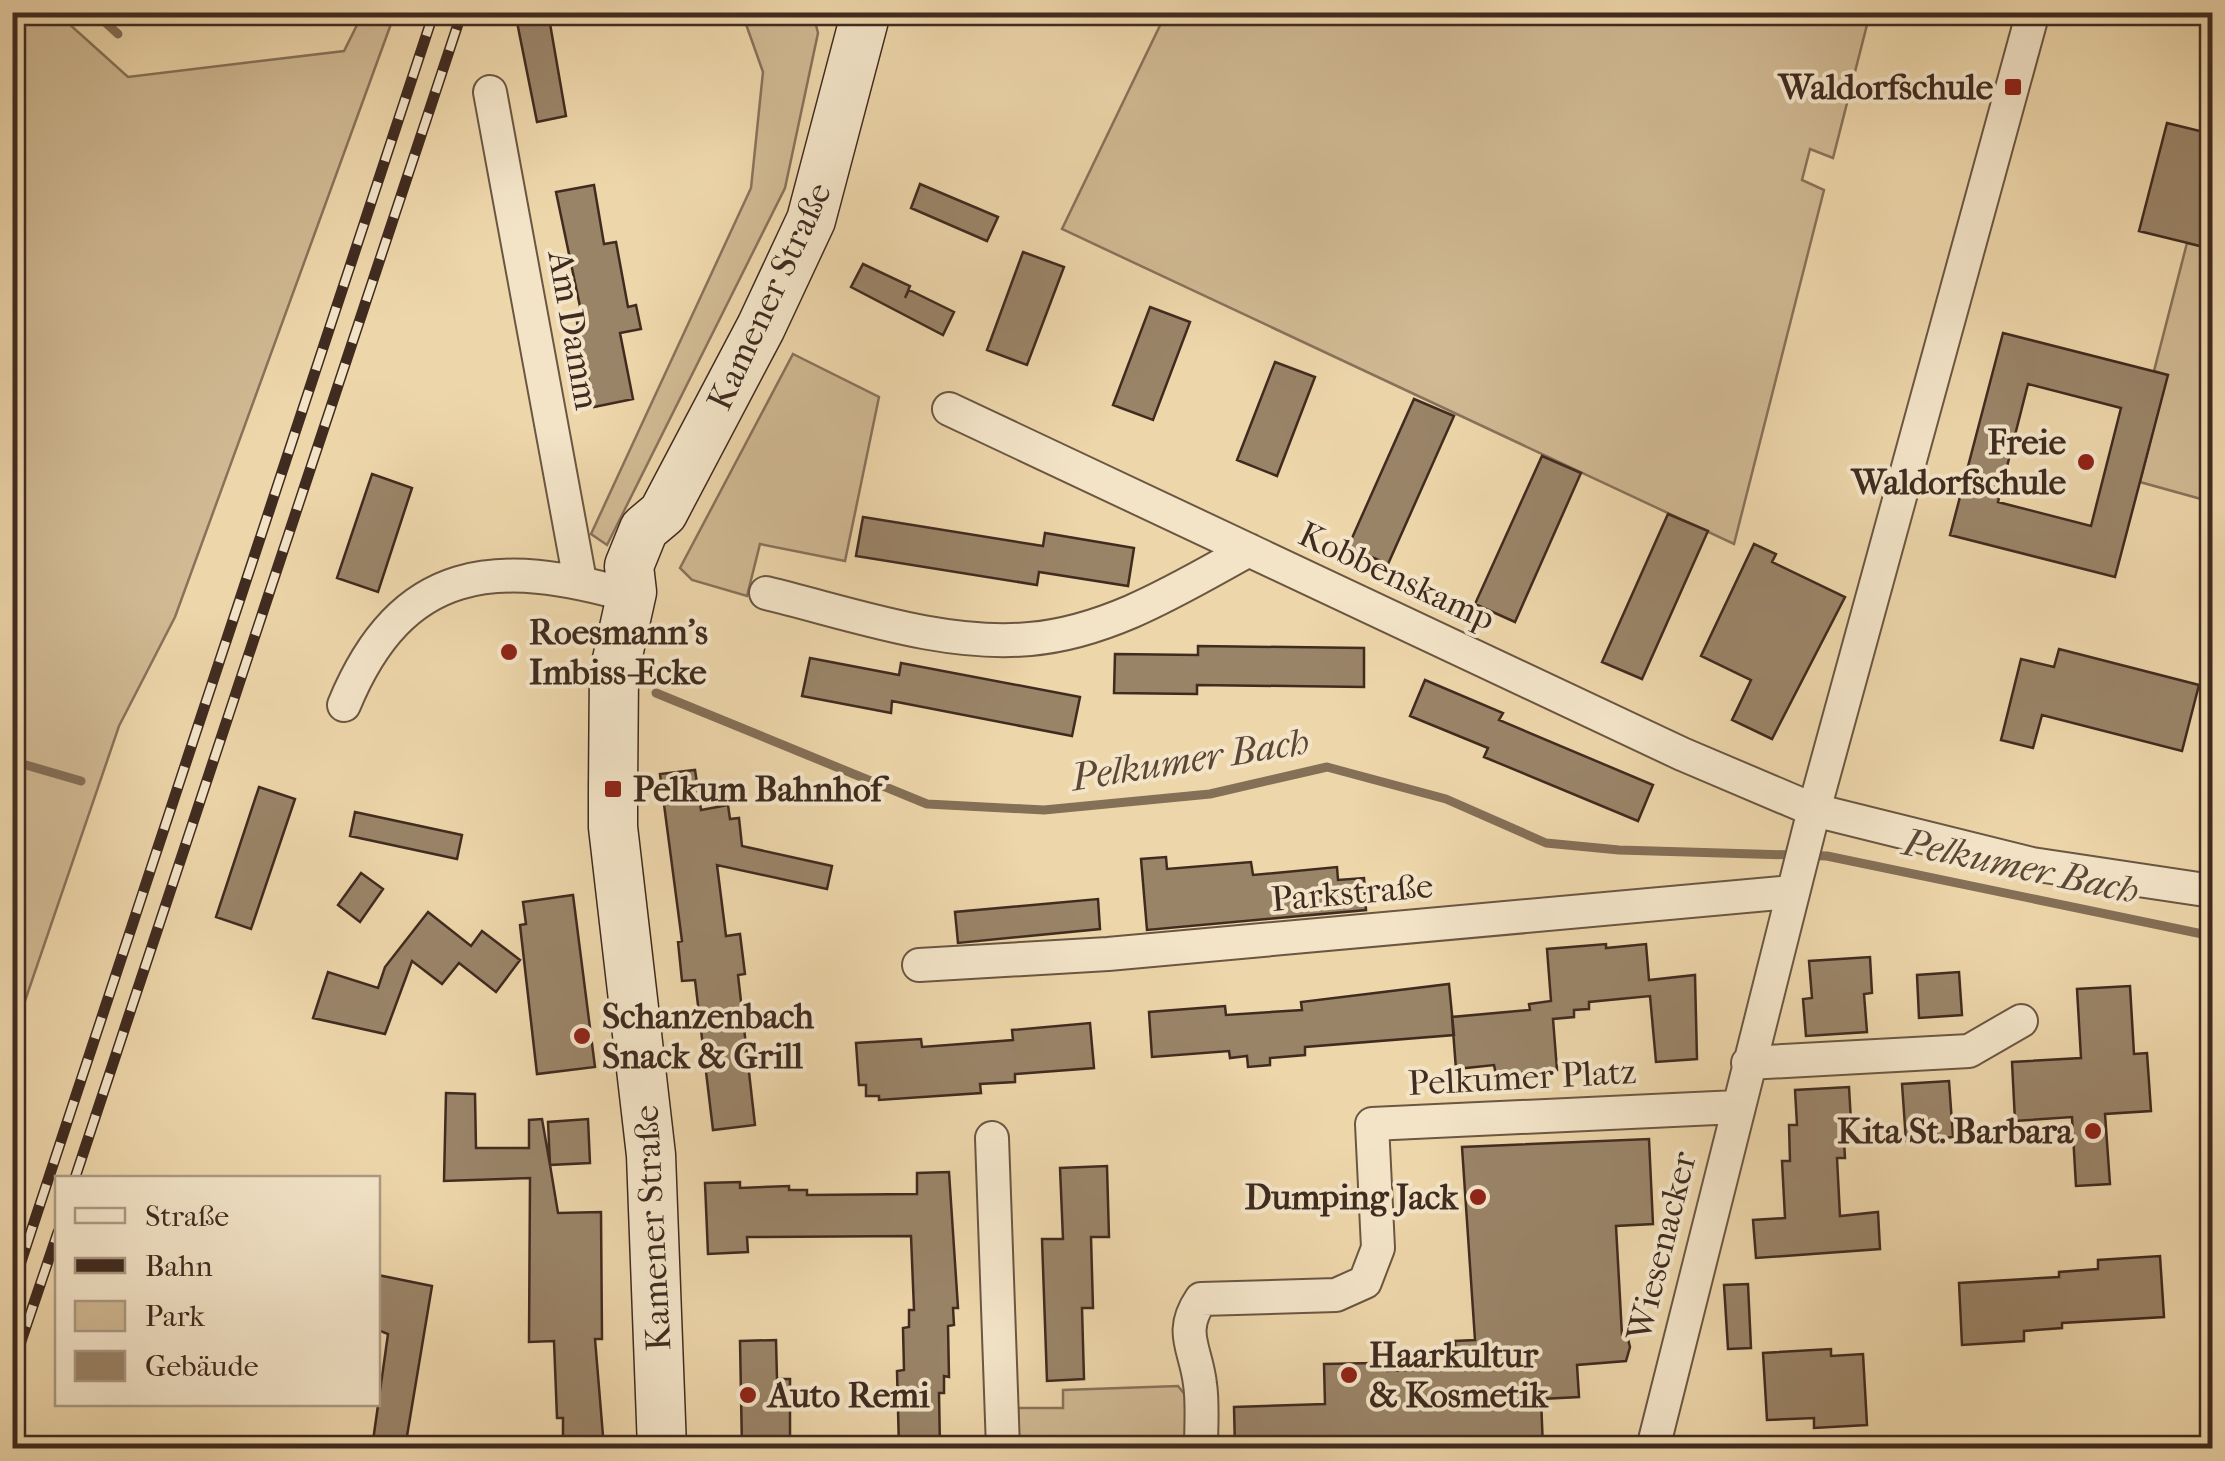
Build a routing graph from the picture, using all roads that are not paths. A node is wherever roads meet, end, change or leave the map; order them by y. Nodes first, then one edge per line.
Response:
1 (850, 12) edge
2 (866, 12) edge
3 (2033, 12) edge
4 (852, 70) junction
5 (490, 92) dead end
6 (949, 409) dead end
7 (1249, 550) junction
8 (580, 582) junction
9 (766, 593) dead end
10 (631, 594) junction
11 (344, 706) dead end
12 (1809, 824) junction
13 (1794, 883) junction
14 (2212, 891) edge
15 (919, 964) dead end
16 (2021, 1021) dead end
17 (1748, 1063) junction
18 (1737, 1106) junction
19 (992, 1138) dead end
20 (662, 1448) edge
21 (1003, 1448) edge
22 (1201, 1448) edge
23 (1652, 1448) edge

1 - 4 main road, Kamener Straße
2 - 4 main road, Kamener Straße
3 - 12 street
4 - 10 main road, Kamener Straße
5 - 8 street, Am Damm
6 - 7 street, Kobbenskamp
7 - 9 street
7 - 12 street, Kobbenskamp
8 - 10 street
8 - 11 street
10 - 20 main road, Kamener Straße
12 - 13 street, Wiesenacker
12 - 14 street, Kobbenskamp
13 - 15 street, Parkstraße
13 - 17 street, Wiesenacker
16 - 17 street
17 - 18 street, Wiesenacker
18 - 22 street, Pelkumer Platz
18 - 23 street, Wiesenacker
19 - 21 street

